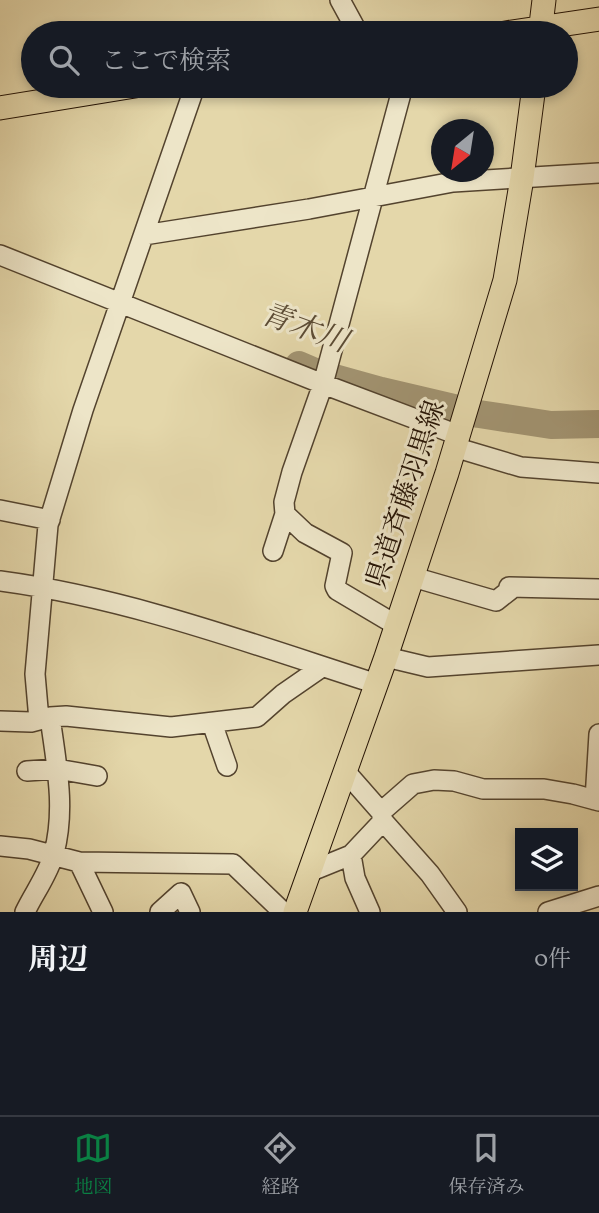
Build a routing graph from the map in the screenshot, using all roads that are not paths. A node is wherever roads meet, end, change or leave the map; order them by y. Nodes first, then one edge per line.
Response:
1 (340, 0) edge
2 (544, 0) edge
3 (599, 19) edge
4 (351, 21) edge
5 (542, 21) edge
6 (578, 23) edge
7 (61, 98) edge
8 (191, 98) edge
9 (400, 98) edge
10 (532, 98) edge
11 (0, 108) edge
12 (599, 173) edge
13 (522, 178) junction
14 (375, 198) junction
15 (144, 235) junction
16 (0, 256) edge
17 (118, 304) junction
18 (323, 384) junction
19 (456, 441) junction
20 (599, 473) edge
21 (0, 510) edge
22 (285, 514) junction
23 (50, 520) junction
24 (273, 551) dead end
25 (413, 577) junction
26 (0, 581) edge
27 (43, 587) junction
28 (599, 589) edge
29 (396, 625) junction
30 (599, 656) edge
31 (386, 657) junction
32 (322, 667) junction
33 (377, 684) junction
34 (45, 719) junction
35 (0, 722) edge
36 (212, 723) junction
37 (599, 734) edge
38 (227, 766) dead end
39 (57, 769) junction
40 (27, 771) dead end
41 (345, 771) junction
42 (97, 776) dead end
43 (597, 801) edge
44 (382, 817) junction
45 (0, 846) edge
46 (54, 854) junction
47 (351, 855) junction
48 (79, 862) junction
49 (309, 872) junction
50 (599, 896) edge
51 (556, 911) edge
52 (25, 912) edge
53 (103, 912) edge
54 (160, 912) edge
55 (190, 912) edge
56 (283, 912) edge
57 (295, 912) edge
58 (370, 912) edge
59 (457, 912) edge

1 - 4 street
2 - 5 main road
3 - 6 main road
7 - 11 main road
8 - 15 street
9 - 14 street
10 - 13 main road, 県道斉藤羽黒線
12 - 13 street
13 - 14 street
13 - 19 main road, 県道斉藤羽黒線
14 - 15 street
14 - 18 street
15 - 17 street
16 - 17 street
17 - 18 street
17 - 23 street
18 - 19 street
18 - 22 street
19 - 20 street
19 - 25 main road, 県道斉藤羽黒線
21 - 23 street
22 - 24 street
22 - 29 street
23 - 27 street
25 - 28 street
25 - 29 main road, 県道斉藤羽黒線
26 - 27 street
27 - 32 street
27 - 34 street
29 - 31 main road, 県道斉藤羽黒線
30 - 31 street
31 - 33 main road, 県道斉藤羽黒線
32 - 33 street
32 - 36 street
33 - 41 main road, 県道斉藤羽黒線
34 - 35 street
34 - 36 street
34 - 39 street
36 - 38 street
37 - 43 street
39 - 40 street
39 - 42 street
39 - 46 street
41 - 44 street
41 - 49 main road, 県道斉藤羽黒線
43 - 44 street
44 - 47 street
44 - 59 street
45 - 46 street
46 - 48 street
46 - 52 street
47 - 49 street
47 - 58 street
48 - 53 street
48 - 56 street
49 - 57 main road, 県道斉藤羽黒線
50 - 51 street
54 - 55 street

